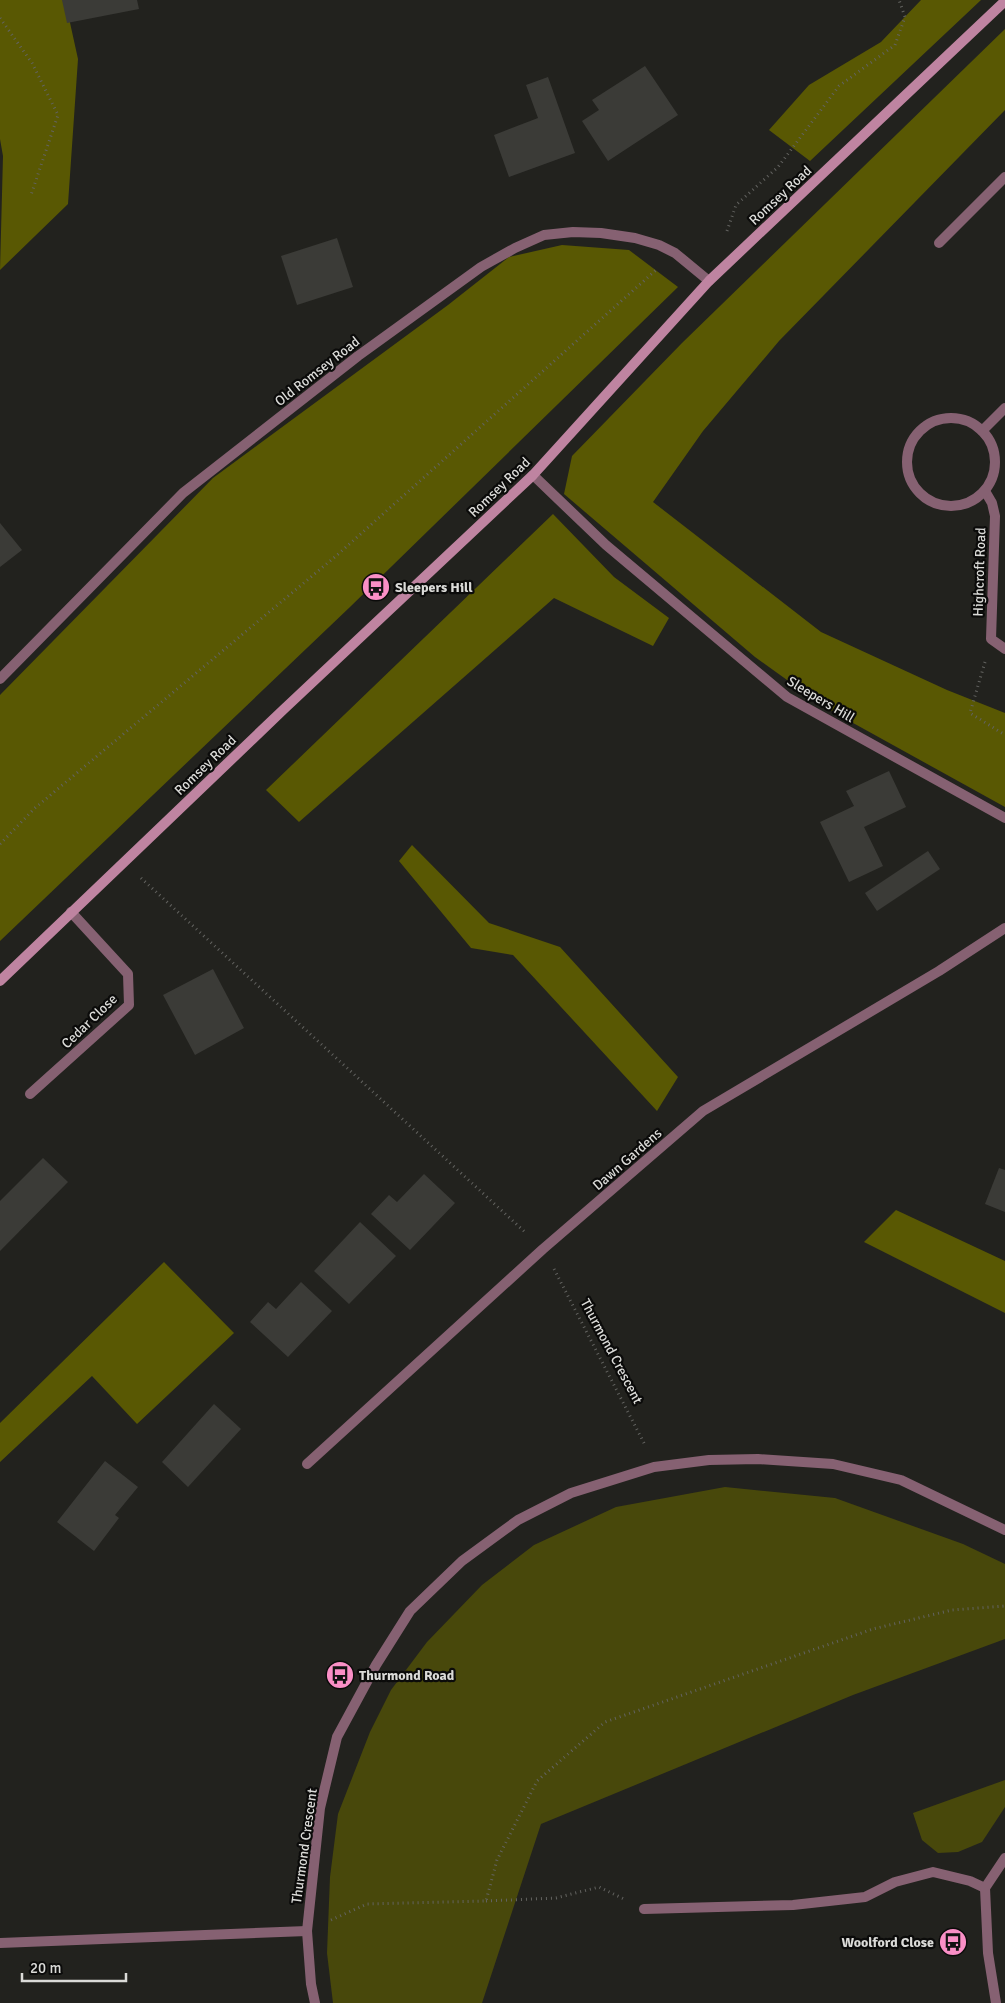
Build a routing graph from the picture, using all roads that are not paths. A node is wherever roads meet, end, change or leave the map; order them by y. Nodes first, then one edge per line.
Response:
1 (1005, 1) edge
2 (1005, 177) edge
3 (939, 244) dead end
4 (709, 281) junction
5 (1005, 408) edge
6 (982, 431) junction
7 (533, 475) junction
8 (985, 491) junction
9 (1005, 649) edge
10 (0, 679) edge
11 (1005, 818) edge
12 (71, 912) junction
13 (1005, 928) edge
14 (0, 981) edge
15 (30, 1094) dead end
16 (307, 1464) dead end
17 (1005, 1530) edge
18 (1005, 1858) edge
19 (985, 1888) junction
20 (644, 1909) road end
21 (307, 1931) junction
22 (0, 1944) edge
23 (315, 2003) edge
24 (996, 2003) edge

1 - 4 main road, Romsey Road
2 - 3 street
4 - 7 main road, Romsey Road
4 - 10 street, Old Romsey Road
5 - 6 street
6 - 8 street
6 - 8 street
7 - 11 street, Sleepers Hill
7 - 12 main road, Romsey Road
8 - 9 street, Highcroft Road
12 - 14 main road, Romsey Road
12 - 15 street, Cedar Close
13 - 16 street, Dawn Gardens
17 - 21 street, Thurmond Crescent
18 - 19 street
19 - 20 street
19 - 24 street
21 - 22 street
21 - 23 street, Thurmond Crescent

